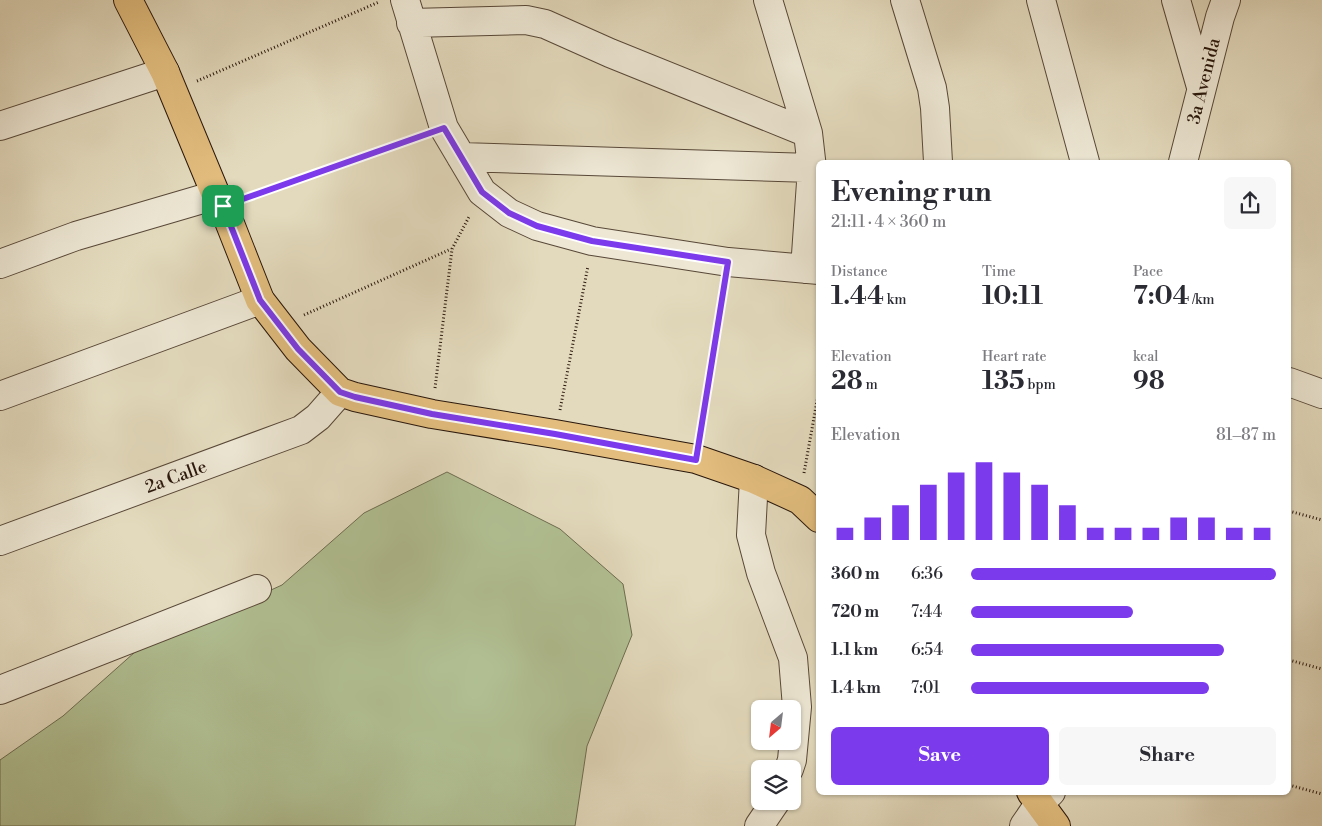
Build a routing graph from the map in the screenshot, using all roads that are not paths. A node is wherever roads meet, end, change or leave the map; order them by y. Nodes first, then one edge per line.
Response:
1 (128, 0) edge
2 (768, 0) edge
3 (905, 0) edge
4 (1041, 0) edge
5 (1176, 0) edge
6 (1226, 0) edge
7 (408, 11) edge
8 (169, 81) junction
9 (1202, 88) junction
10 (0, 126) edge
11 (808, 133) junction
12 (461, 157) junction
13 (938, 160) edge
14 (1084, 160) edge
15 (1184, 160) edge
16 (812, 168) junction
17 (220, 200) junction
18 (0, 264) edge
19 (812, 269) edge
20 (260, 300) junction
21 (1291, 383) edge
22 (340, 392) junction
23 (1322, 394) edge
24 (0, 396) edge
25 (754, 479) junction
26 (809, 509) edge
27 (0, 541) edge
28 (257, 589) dead end
29 (0, 689) edge
30 (792, 760) edge
31 (1036, 804) edge
32 (770, 810) edge
33 (758, 826) edge
34 (1056, 826) edge

1 - 8 main road
2 - 11 street
3 - 13 street
4 - 14 street
5 - 9 street
6 - 9 street, 3a Avenida
7 - 11 street
7 - 12 street
8 - 10 street
8 - 17 main road
9 - 15 street, 3a Avenida
11 - 16 street
12 - 16 street
12 - 19 street
16 - 19 street
17 - 18 street
17 - 20 main road
20 - 22 main road
20 - 24 street
21 - 23 street
22 - 25 main road
22 - 27 street, 2a Calle
25 - 26 main road
25 - 30 street
28 - 29 street
31 - 34 main road
32 - 33 street

